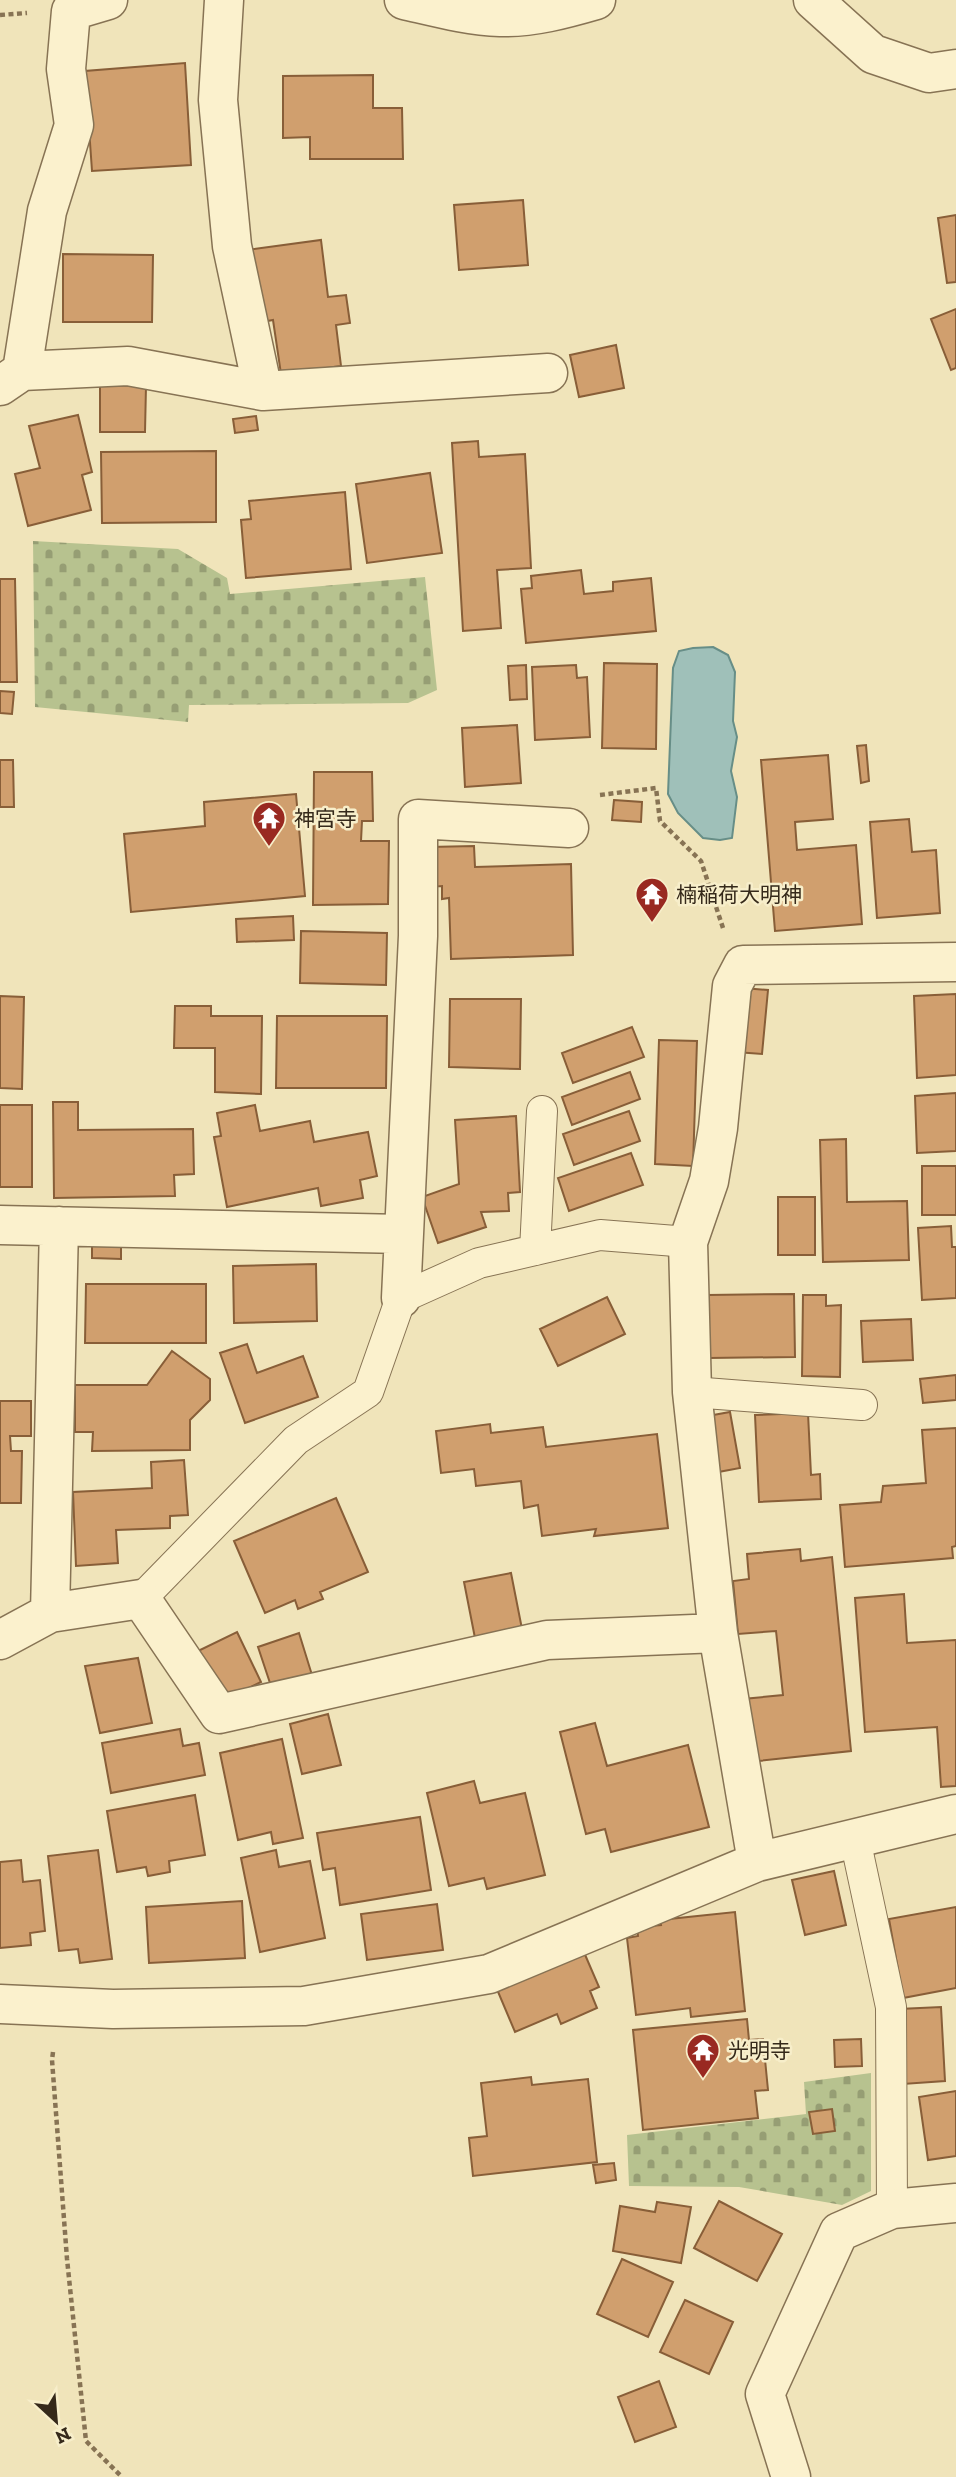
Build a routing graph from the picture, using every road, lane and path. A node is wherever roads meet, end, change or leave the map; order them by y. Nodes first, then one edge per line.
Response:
1 (108, 0) edge
2 (224, 0) edge
3 (404, 0) edge
4 (596, 0) edge
5 (813, 0) edge
6 (942, 71) edge
7 (548, 373) dead end
8 (11, 379) edge
9 (263, 391) junction
10 (569, 828) joint
11 (956, 962) edge
12 (743, 965) junction
13 (542, 1111) dead end
14 (0, 1225) edge
15 (59, 1226) junction
16 (402, 1234) junction
17 (688, 1242) junction
18 (535, 1250) junction
19 (401, 1298) junction
20 (692, 1392) junction
21 (862, 1405) dead end
22 (141, 1599) junction
23 (50, 1614) junction
24 (718, 1633) junction
25 (0, 1640) edge
26 (956, 1814) edge
27 (855, 1839) junction
28 (757, 1862) junction
29 (0, 2004) edge
30 (62, 2007) junction
31 (956, 2203) edge
32 (892, 2209) junction
33 (122, 2477) edge
34 (791, 2477) edge

1 - 8 street
2 - 9 street
3 - 4 street
5 - 6 street
7 - 9 street
8 - 9 street
10 - 12 path
10 - 16 street
11 - 12 street
12 - 17 street
13 - 18 lane
14 - 15 street
15 - 16 street
15 - 23 street
16 - 19 street
17 - 18 lane
17 - 20 street
18 - 19 lane
19 - 22 lane
20 - 21 lane
20 - 24 street
22 - 23 street
22 - 24 street
23 - 25 street
24 - 28 street
26 - 27 street
27 - 28 street
27 - 32 lane
28 - 30 street
29 - 30 street
30 - 33 path
31 - 32 street
32 - 34 street

